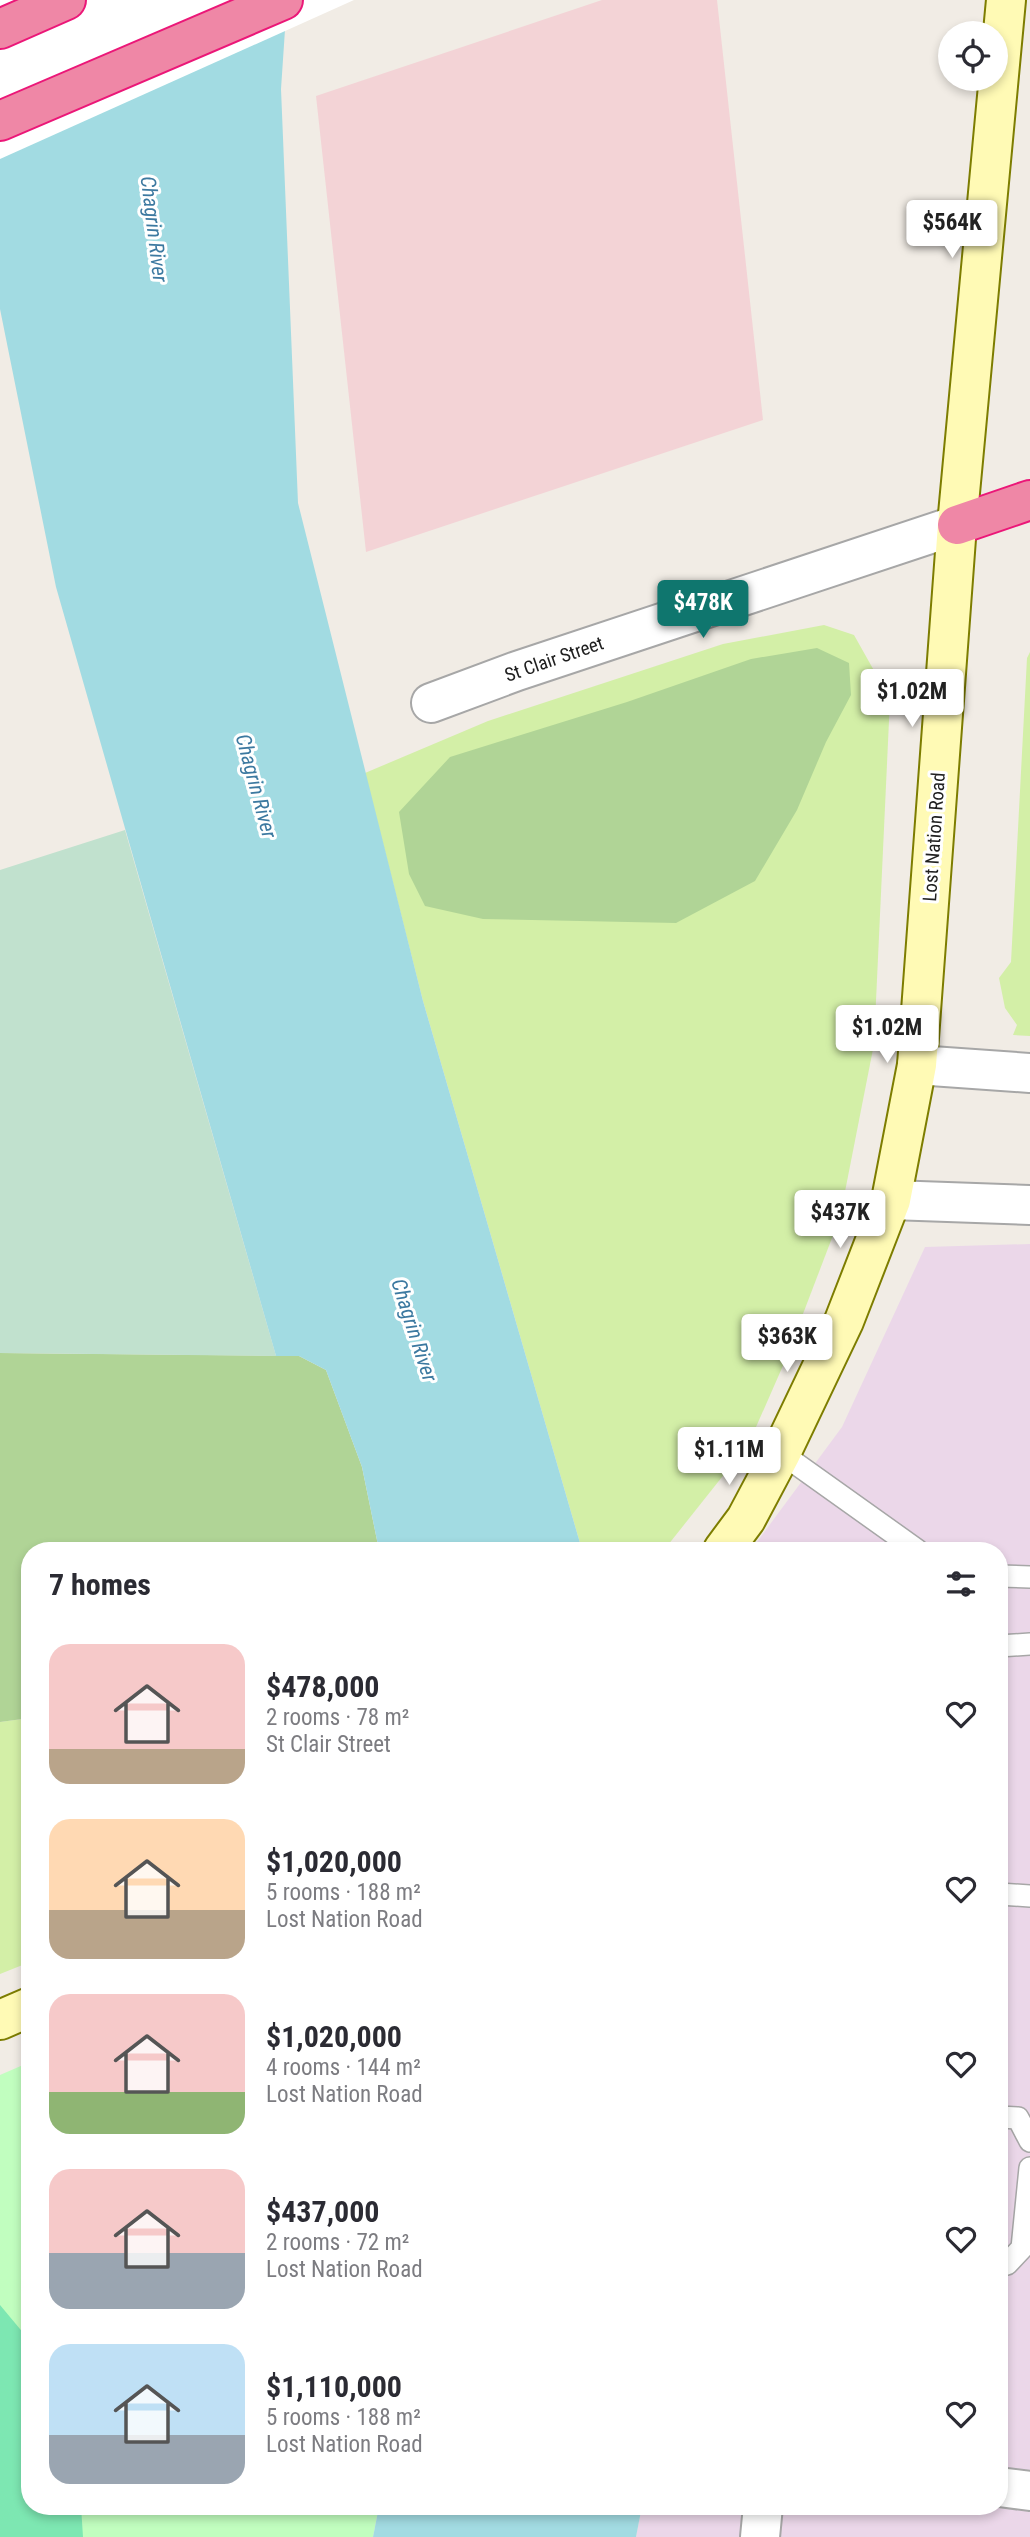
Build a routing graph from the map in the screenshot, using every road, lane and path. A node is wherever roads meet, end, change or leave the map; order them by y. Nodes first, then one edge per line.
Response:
1 (66, 0) edge
2 (283, 0) edge
3 (1006, 0) edge
4 (0, 29) edge
5 (0, 121) edge
6 (1030, 499) edge
7 (957, 525) junction
8 (1030, 526) edge
9 (431, 703) dead end
10 (917, 1065) junction
11 (1030, 1073) edge
12 (891, 1200) junction
13 (1030, 1205) edge
14 (781, 1453) junction
15 (729, 1542) edge
16 (906, 1542) edge
17 (1008, 1576) edge
18 (1030, 1577) edge
19 (1030, 1644) edge
20 (1008, 1645) edge
21 (1008, 1895) edge
22 (1030, 1896) edge
23 (21, 2011) edge
24 (0, 2020) edge
25 (1008, 2117) edge
26 (1030, 2141) edge
27 (1030, 2168) edge
28 (1008, 2263) edge
29 (1008, 2488) edge
30 (1030, 2491) edge
31 (762, 2515) edge
32 (760, 2537) edge

1 - 4 highway
2 - 5 highway
3 - 7 street, Lost Nation Road
6 - 7 highway
7 - 8 highway
7 - 9 street, St Clair Street
7 - 10 street, Lost Nation Road
10 - 11 street
10 - 12 street, Lost Nation Road
12 - 13 street
12 - 14 street, Lost Nation Road
14 - 15 street, Lost Nation Road
14 - 16 lane
17 - 18 lane
19 - 20 lane
21 - 22 lane
23 - 24 street
25 - 26 lane
27 - 28 lane
29 - 30 street
31 - 32 street

